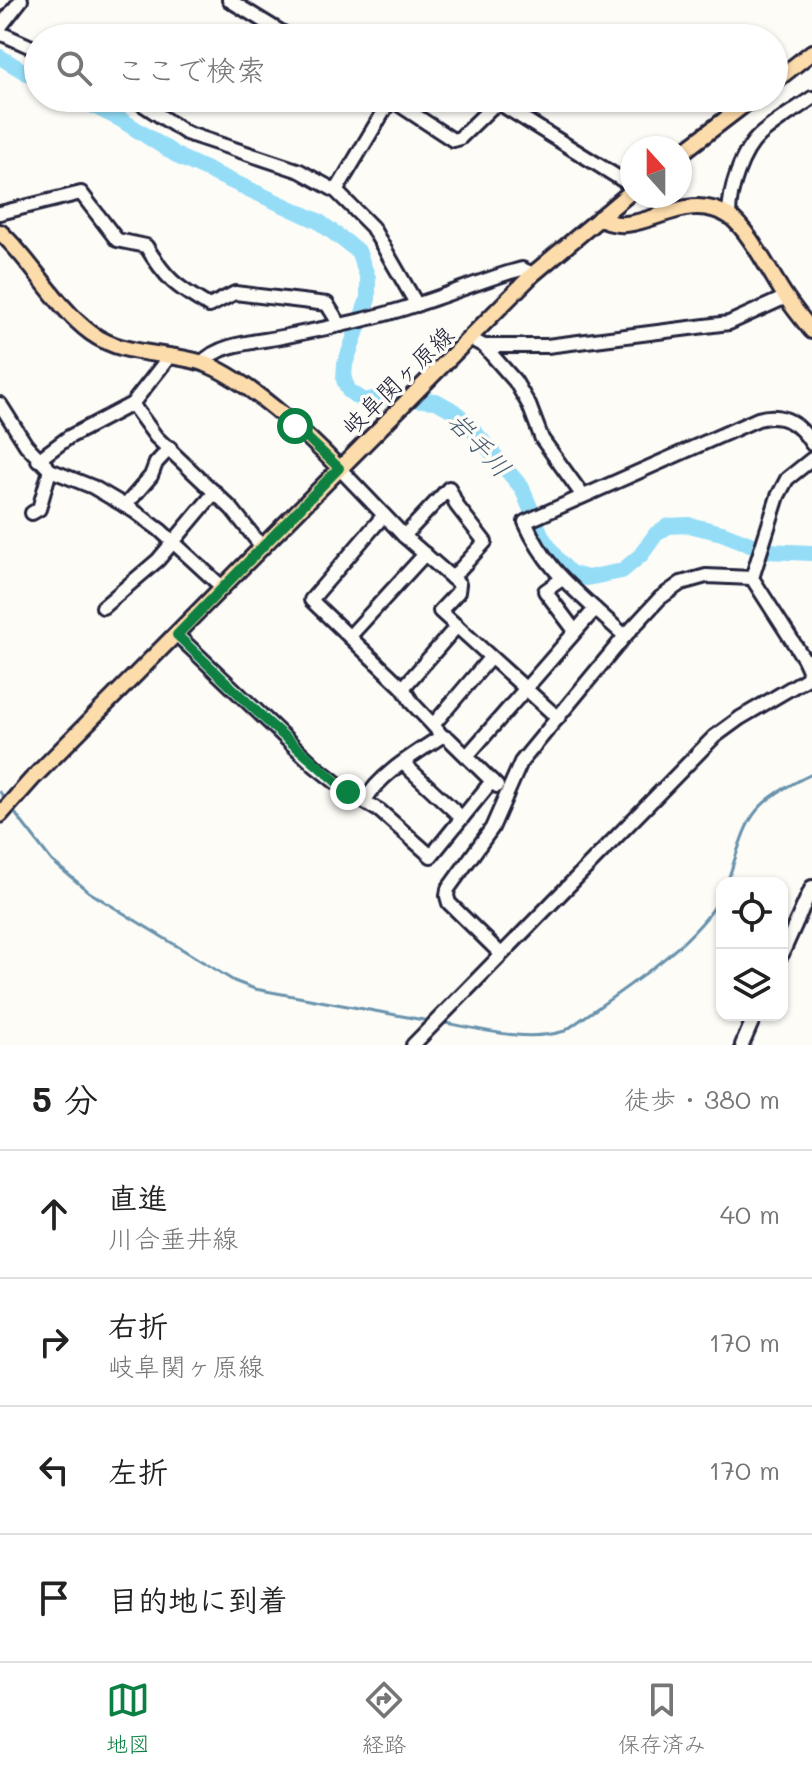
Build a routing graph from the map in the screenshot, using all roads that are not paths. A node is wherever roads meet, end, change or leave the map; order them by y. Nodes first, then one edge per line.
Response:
1 (21, 0) edge
2 (229, 0) edge
3 (268, 24) edge
4 (0, 30) edge
5 (24, 43) edge
6 (812, 52) edge
7 (788, 71) edge
8 (812, 98) edge
9 (154, 112) edge
10 (382, 112) edge
11 (410, 112) edge
12 (487, 112) edge
13 (513, 112) edge
14 (735, 112) edge
15 (692, 145) edge
16 (620, 181) edge
17 (336, 191) junction
18 (620, 200) edge
19 (0, 213) edge
20 (729, 216) junction
21 (599, 218) junction
22 (0, 232) edge
23 (533, 274) junction
24 (786, 297) junction
25 (417, 305) junction
26 (342, 325) junction
27 (812, 331) edge
28 (478, 342) junction
29 (169, 357) junction
30 (202, 363) junction
31 (0, 404) edge
32 (132, 404) junction
33 (812, 444) edge
34 (170, 448) junction
35 (812, 459) edge
36 (38, 460) junction
37 (339, 468) junction
38 (50, 470) junction
39 (215, 492) junction
40 (583, 496) junction
41 (125, 506) junction
42 (32, 513) dead end
43 (384, 515) junction
44 (404, 536) junction
45 (171, 543) junction
46 (262, 547) junction
47 (425, 554) junction
48 (452, 578) junction
49 (752, 578) junction
50 (562, 579) junction
51 (222, 587) junction
52 (103, 607) dead end
53 (595, 609) junction
54 (457, 626) junction
55 (575, 631) junction
56 (177, 635) junction
57 (350, 636) junction
58 (625, 636) junction
59 (490, 658) junction
60 (810, 678) edge
61 (403, 688) junction
62 (526, 689) junction
63 (558, 718) junction
64 (433, 725) junction
65 (442, 736) junction
66 (467, 756) junction
67 (403, 763) junction
68 (492, 781) junction
69 (506, 794) junction
70 (365, 801) junction
71 (2, 814) edge
72 (462, 818) junction
73 (812, 887) edge
74 (784, 949) edge
75 (501, 954) junction
76 (752, 1021) edge
77 (413, 1045) edge
78 (742, 1045) edge

1 - 4 street
2 - 3 street
4 - 5 street
6 - 7 main road
8 - 20 street
9 - 17 street
10 - 17 street
11 - 12 street
13 - 16 street
14 - 15 main road
17 - 25 street
18 - 21 main road, 岐阜関ヶ原線
19 - 26 street
20 - 21 main road
20 - 24 main road
21 - 23 main road, 岐阜関ヶ原線
22 - 29 main road
23 - 25 street
23 - 28 main road, 岐阜関ヶ原線
24 - 27 main road
24 - 28 street
25 - 26 street
26 - 30 street
28 - 37 main road, 岐阜関ヶ原線
28 - 40 street
29 - 30 main road
29 - 32 street
30 - 37 main road
31 - 36 street
32 - 34 street
32 - 36 street
33 - 40 street
34 - 39 street
34 - 41 street
35 - 49 street
36 - 38 street
37 - 43 street
37 - 46 main road, 岐阜関ヶ原線
38 - 41 street
38 - 42 street
39 - 45 street
39 - 46 street
40 - 50 street
41 - 45 street
43 - 44 street
43 - 57 street
44 - 47 street
44 - 48 street
45 - 51 street
45 - 52 street
46 - 51 main road, 岐阜関ヶ原線
47 - 48 street
47 - 57 street
48 - 54 street
49 - 58 street
49 - 60 street
50 - 53 street
50 - 55 street
51 - 56 main road, 岐阜関ヶ原線
53 - 55 street
53 - 58 street
54 - 59 street
54 - 61 street
55 - 62 street
56 - 70 street
56 - 71 main road, 岐阜関ヶ原線
57 - 61 street
58 - 63 street
59 - 62 street
59 - 64 street
60 - 75 street
61 - 64 street
62 - 63 street
62 - 66 street
63 - 69 street
64 - 65 street
65 - 66 street
65 - 67 street
66 - 68 street
67 - 70 street
67 - 72 street
68 - 69 street
68 - 72 street
69 - 75 street
70 - 72 street
73 - 74 street
75 - 77 street
76 - 78 street

